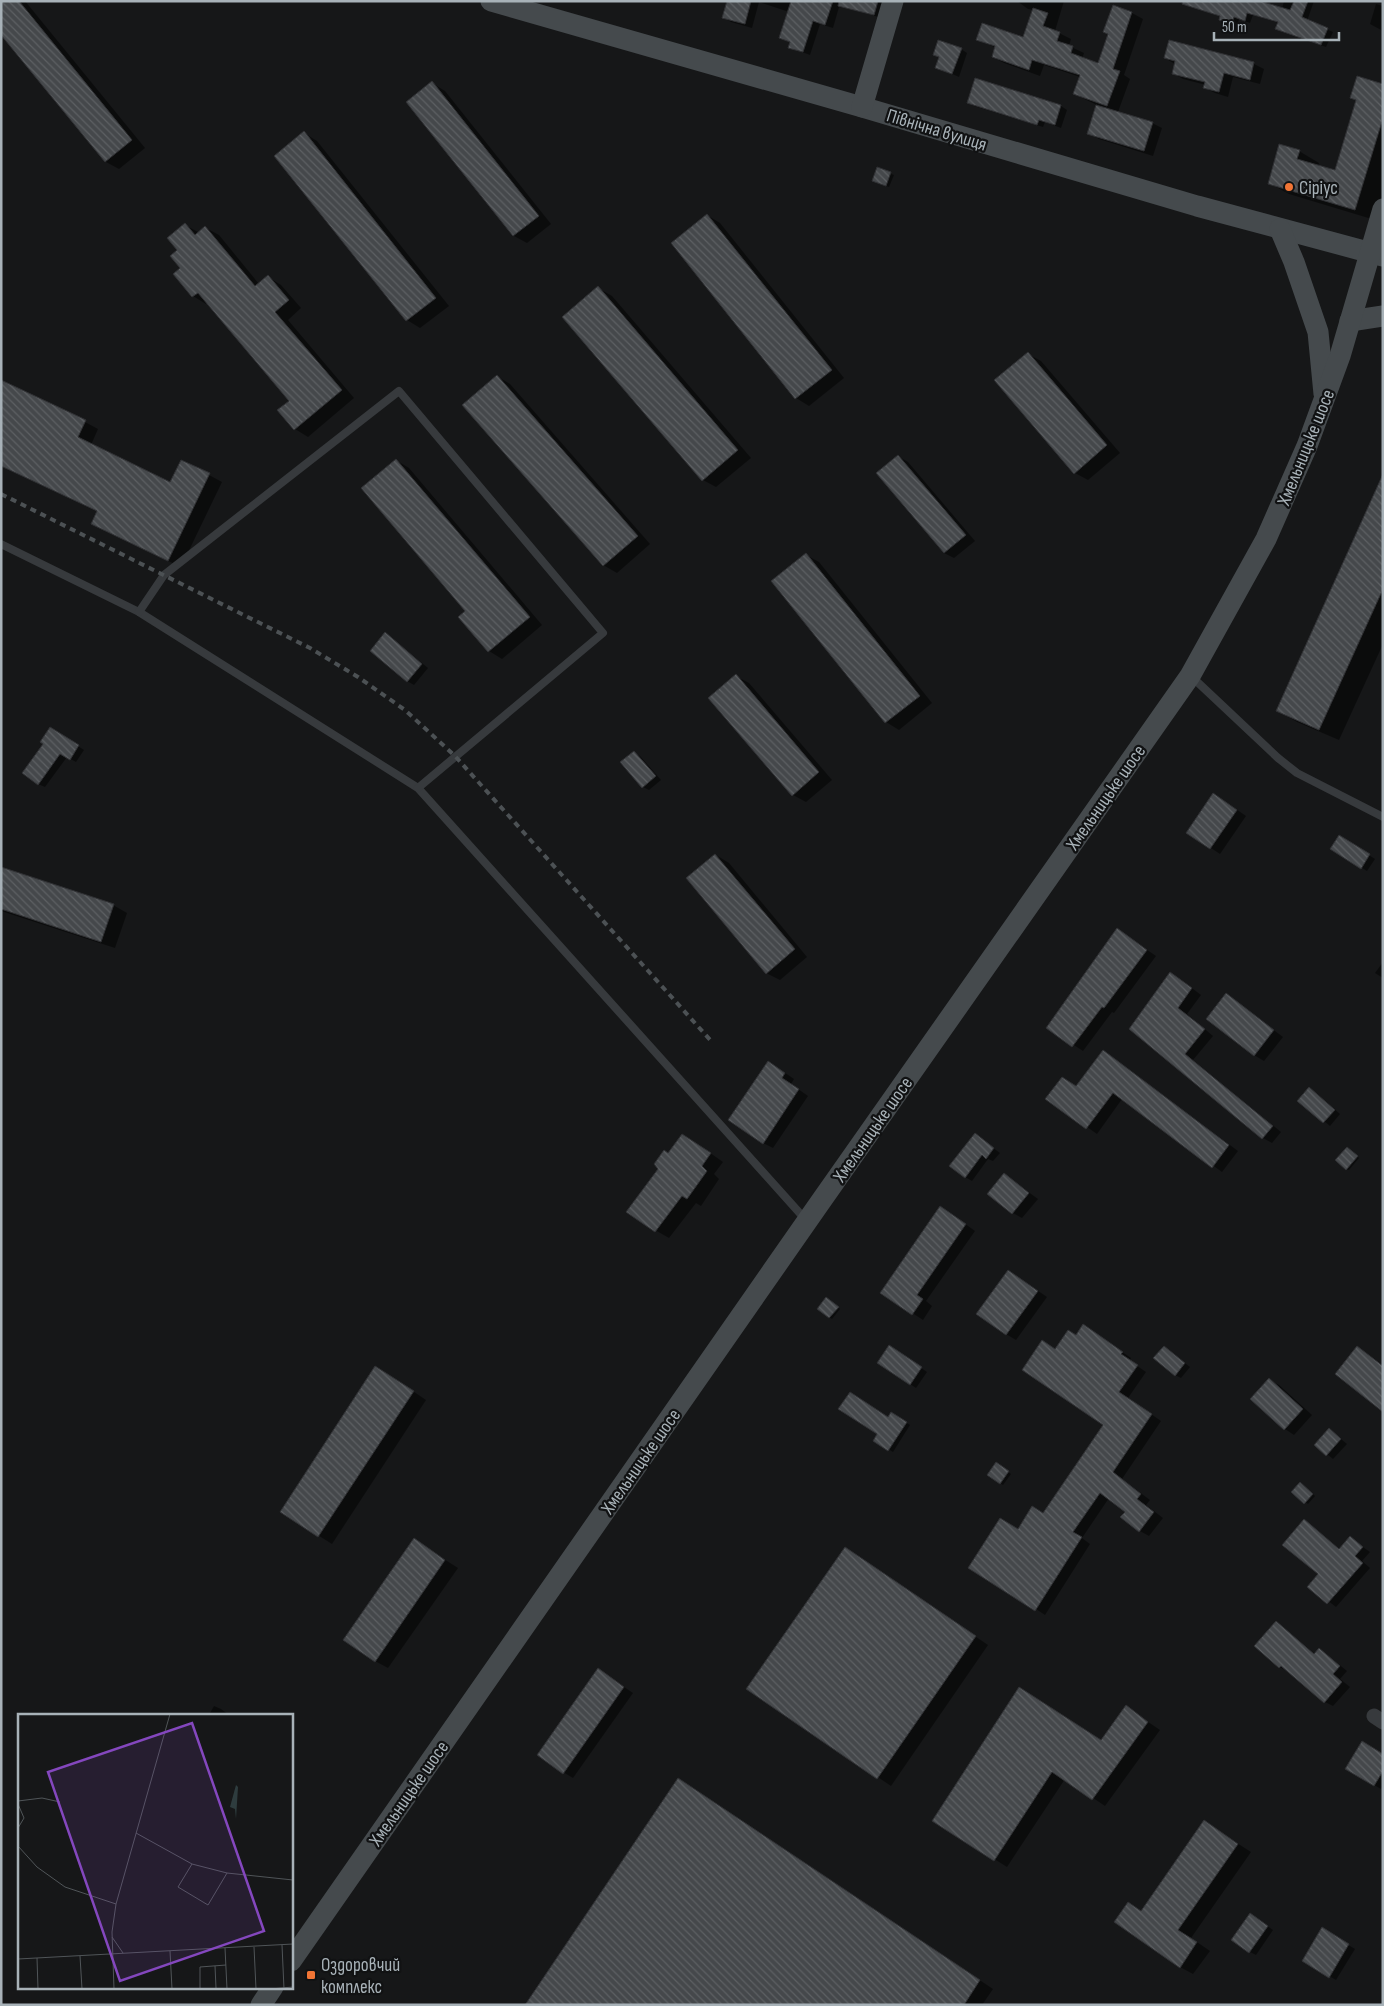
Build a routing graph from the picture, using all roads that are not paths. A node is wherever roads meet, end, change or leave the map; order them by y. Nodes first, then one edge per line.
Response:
1 (491, 1) edge
2 (893, 1) edge
3 (862, 107) junction
4 (1383, 208) edge
5 (1280, 229) junction
6 (1376, 255) edge
7 (1383, 316) edge
8 (1350, 321) junction
9 (1324, 398) junction
10 (1, 544) edge
11 (139, 612) junction
12 (1190, 676) junction
13 (418, 788) junction
14 (1383, 816) edge
15 (807, 1221) junction
16 (292, 1960) edge
17 (272, 1988) edge
18 (261, 2005) edge

1 - 3 street, Північна вулиця
2 - 3 street
3 - 5 street, Північна вулиця
4 - 6 street, Хмельницьке шосе
5 - 6 street, Північна вулиця
5 - 9 street
6 - 8 street, Хмельницьке шосе
7 - 8 street
8 - 9 street, Хмельницьке шосе
9 - 12 street, Хмельницьке шосе
10 - 11 lane
11 - 13 lane
11 - 13 lane
12 - 14 lane
12 - 15 street, Хмельницьке шосе
13 - 15 lane
15 - 16 street, Хмельницьке шосе
17 - 18 street

